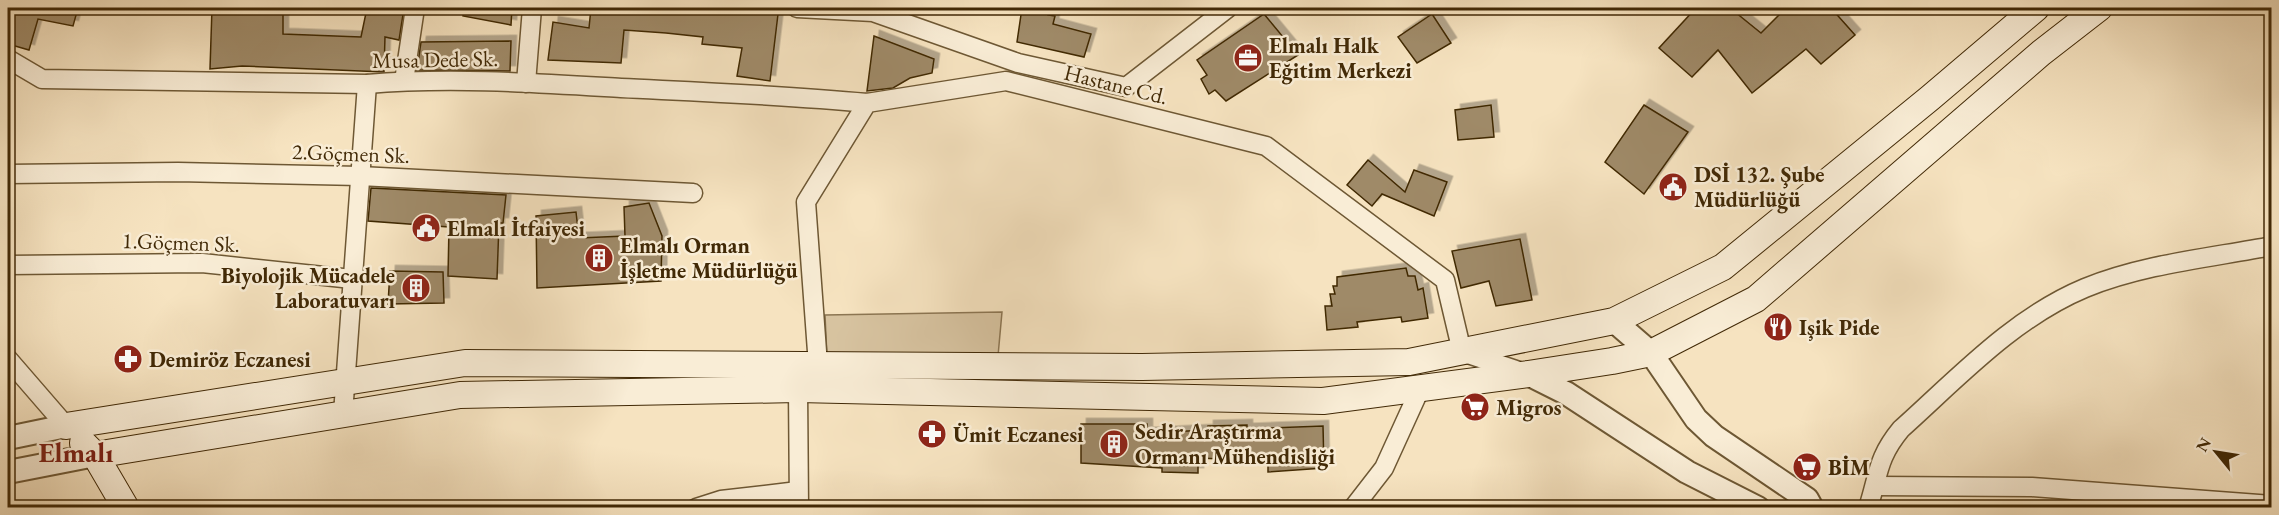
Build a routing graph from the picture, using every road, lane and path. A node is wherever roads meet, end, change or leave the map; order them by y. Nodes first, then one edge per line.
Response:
1 (415, 8) edge
2 (532, 8) edge
3 (797, 8) edge
4 (1228, 8) edge
5 (2036, 8) edge
6 (2099, 8) edge
7 (8, 59) edge
8 (1018, 63) junction
9 (404, 81) junction
10 (1006, 81) junction
11 (526, 83) junction
12 (367, 84) junction
13 (867, 103) junction
14 (8, 174) edge
15 (360, 176) junction
16 (693, 193) dead end
17 (2271, 246) edge
18 (8, 265) edge
19 (352, 279) junction
20 (1614, 321) junction
21 (1462, 352) junction
22 (1651, 353) junction
23 (8, 359) edge
24 (818, 365) junction
25 (1528, 374) junction
26 (345, 382) junction
27 (798, 389) junction
28 (1420, 389) junction
29 (343, 414) junction
30 (66, 426) junction
31 (8, 438) edge
32 (95, 455) junction
33 (8, 472) edge
34 (1875, 486) junction
35 (799, 499) edge
36 (2271, 505) edge
37 (126, 507) edge
38 (696, 507) edge
39 (1353, 507) edge
40 (1758, 507) edge
41 (1812, 507) edge
42 (1868, 507) edge

1 - 9 street
2 - 11 street
3 - 8 street
4 - 8 street
5 - 20 main road
6 - 22 main road
7 - 12 street, Musa Dede Sk.
8 - 10 street
9 - 11 street, Musa Dede Sk.
9 - 12 street, Musa Dede Sk.
10 - 13 street, Hastane Cd.
10 - 21 street, Hastane Cd.
11 - 13 street, Musa Dede Sk.
12 - 15 street
13 - 24 street
14 - 15 street, 2.Göçmen Sk.
15 - 16 street, 2.Göçmen Sk.
15 - 19 street
17 - 34 street
18 - 19 street, 1.Göçmen Sk.
19 - 26 street
20 - 21 main road
20 - 22 street
21 - 24 main road
21 - 25 street
22 - 25 main road
22 - 41 street
23 - 30 street
24 - 26 main road
25 - 28 main road
25 - 40 street
26 - 29 street
26 - 30 main road
27 - 28 main road
27 - 29 main road
27 - 35 street
28 - 39 street
29 - 32 main road
30 - 31 street
30 - 32 main road
32 - 33 street
32 - 37 main road
34 - 36 street
34 - 42 street
35 - 38 street

